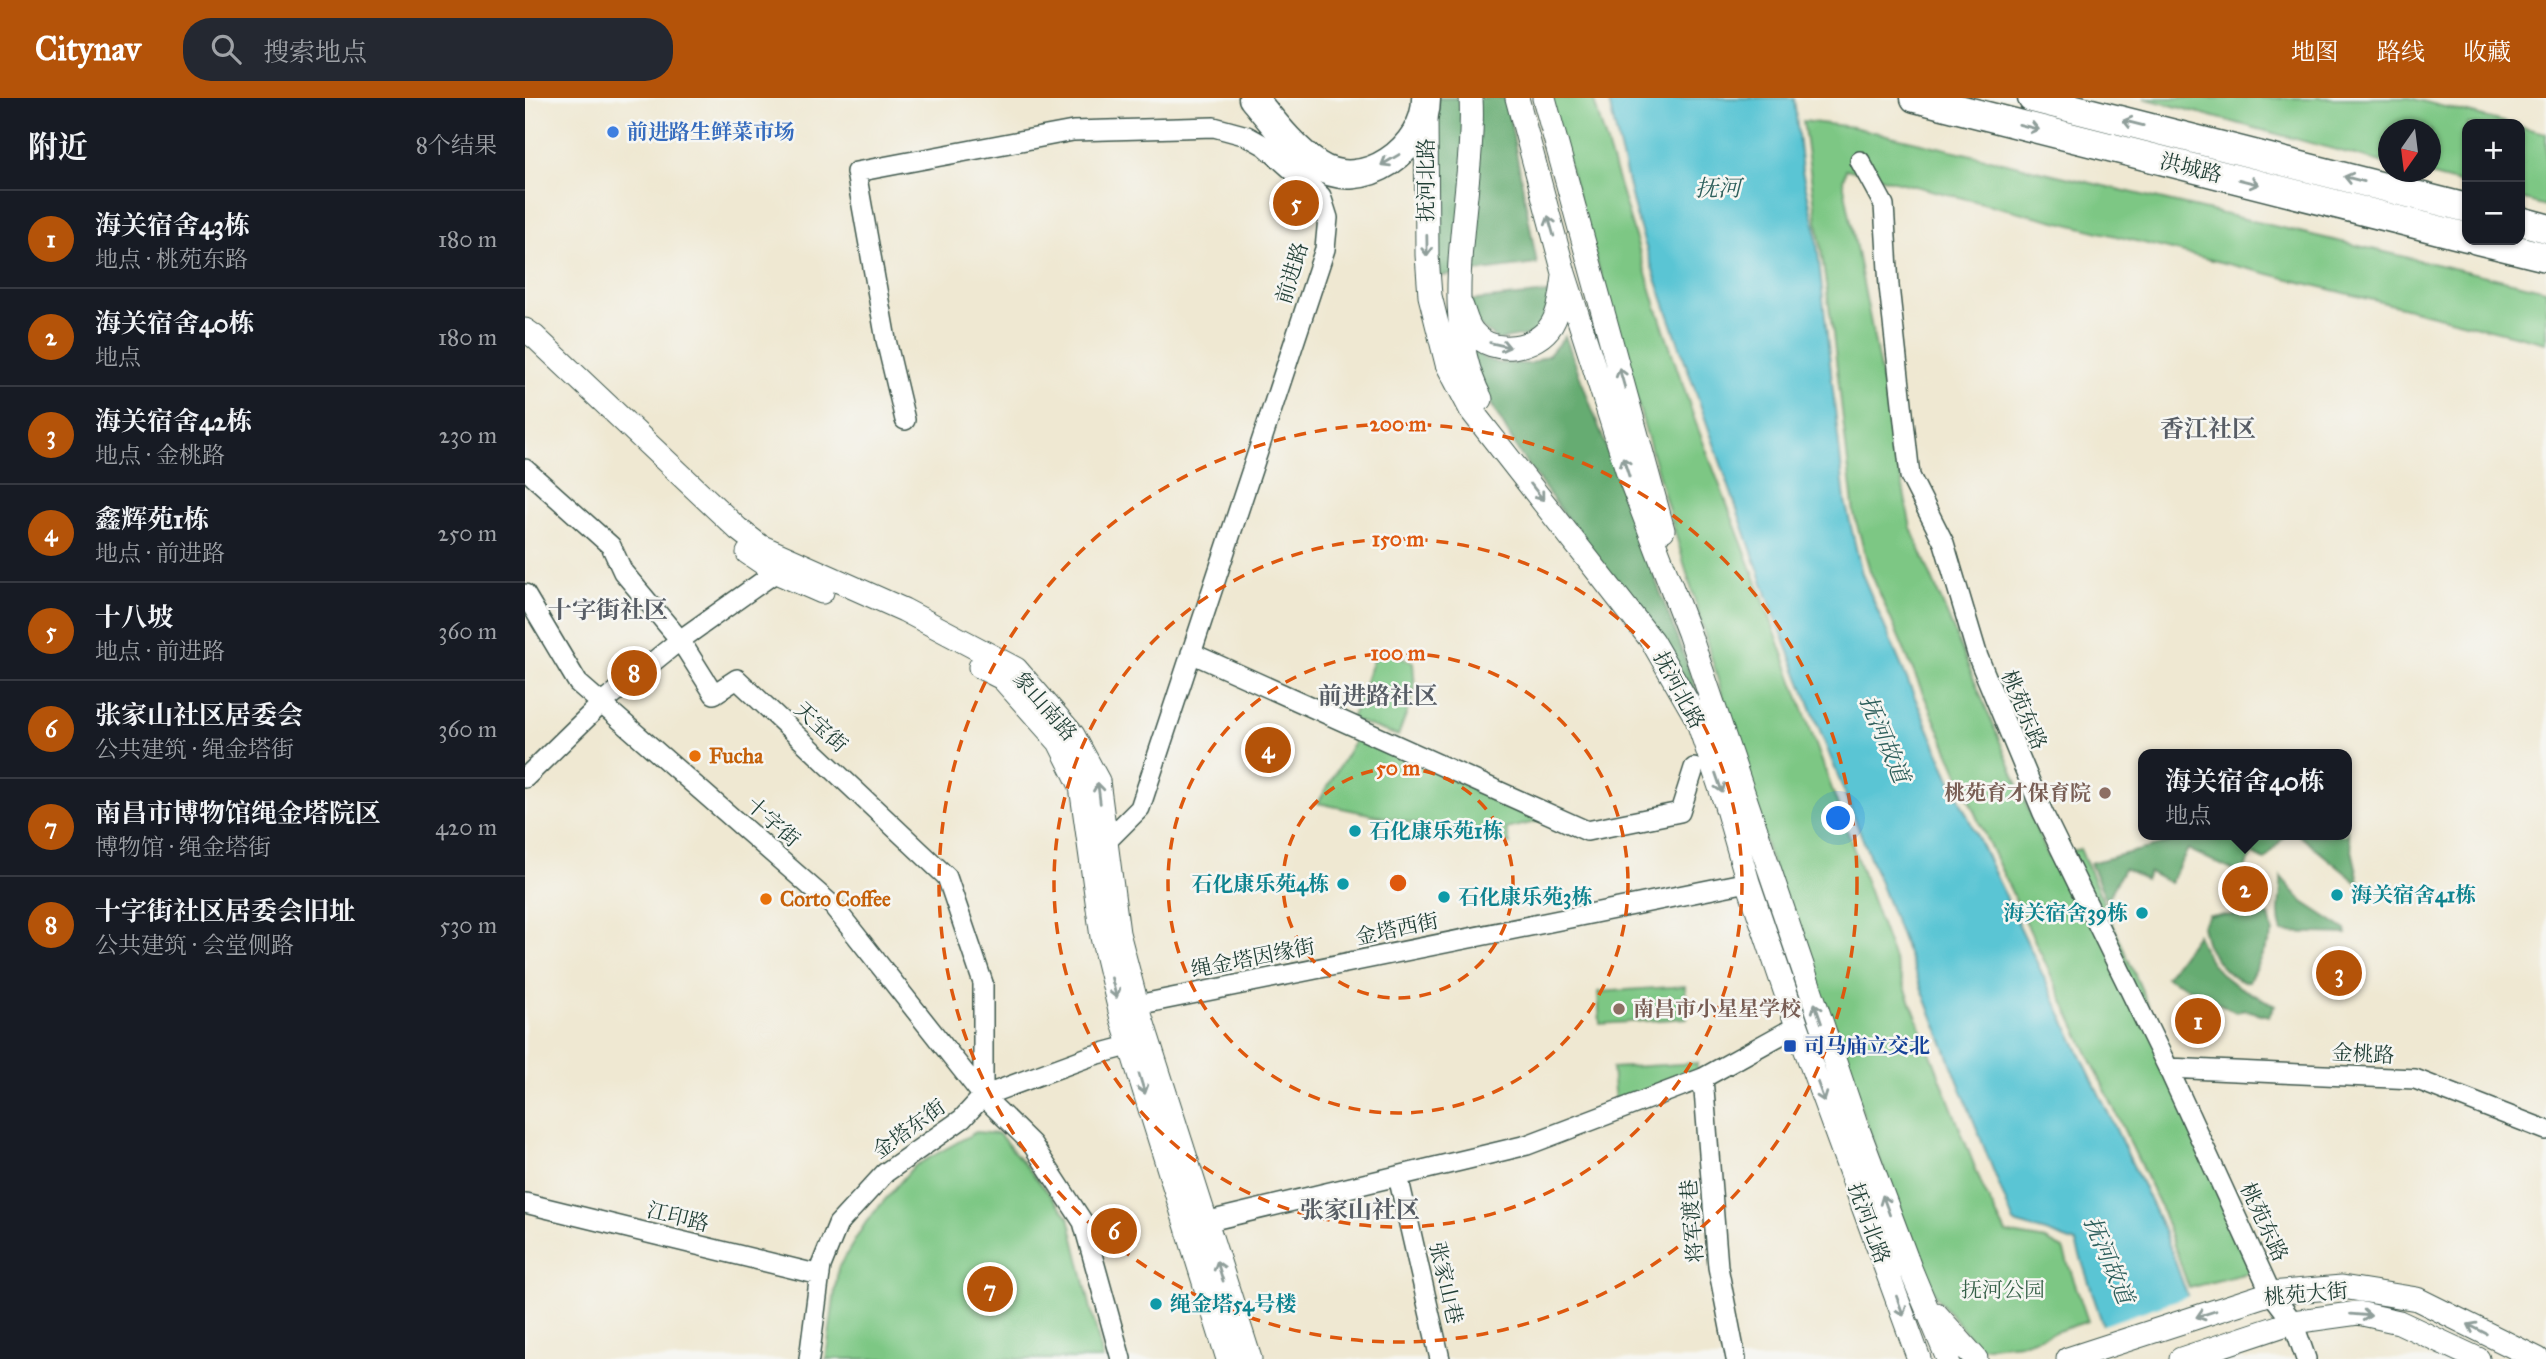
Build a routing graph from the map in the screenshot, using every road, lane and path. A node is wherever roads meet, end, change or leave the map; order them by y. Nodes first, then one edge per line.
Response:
1 (1253, 98) edge
2 (1471, 98) edge
3 (1517, 98) edge
4 (1544, 98) edge
5 (1915, 98) edge
6 (2032, 98) edge
7 (1426, 101) edge
8 (1860, 161) dead end
9 (2462, 207) edge
10 (2525, 222) edge
11 (2546, 228) edge
12 (2462, 236) edge
13 (2497, 245) edge
14 (2546, 257) edge
15 (1564, 273) junction
16 (1459, 297) junction
17 (525, 330) edge
18 (525, 349) edge
19 (905, 420) dead end
20 (1516, 465) junction
21 (525, 469) edge
22 (776, 572) junction
23 (525, 594) edge
24 (1689, 634) junction
25 (680, 640) junction
26 (1191, 653) junction
27 (601, 704) junction
28 (1694, 768) dead end
29 (525, 778) edge
30 (1098, 844) junction
31 (1748, 881) junction
32 (1137, 1005) junction
33 (1797, 1026) junction
34 (1139, 1043) junction
35 (2168, 1068) junction
36 (1703, 1078) junction
37 (983, 1096) junction
38 (2546, 1130) edge
39 (1398, 1176) junction
40 (525, 1203) edge
41 (1205, 1222) junction
42 (820, 1275) junction
43 (2271, 1293) junction
44 (1921, 1296) junction
45 (2293, 1322) junction
46 (809, 1359) edge
47 (1121, 1359) edge
48 (1229, 1359) edge
49 (1250, 1359) edge
50 (1440, 1359) edge
51 (1736, 1359) edge
52 (1919, 1359) edge
53 (1948, 1359) edge
54 (1976, 1359) edge
55 (2068, 1359) edge
56 (2181, 1359) edge
57 (2306, 1359) edge
58 (2478, 1359) edge
59 (2538, 1359) edge

7 -> 1 highway
2 - 16 main road
15 -> 3 main road, 抚河北路
24 -> 4 main road
5 -> 12 highway, 洪城路
9 -> 6 highway, 洪城路
7 -> 20 main road, 抚河北路
8 - 35 street, 桃苑东路
10 - 11 highway
13 - 14 highway
16 -> 15 main road
24 -> 15 main road, 抚河北路
16 - 20 main road
30 -> 17 main road, 象山南路
18 - 22 main road, 象山南路
19 - 26 street, 前进路
20 -> 31 main road, 抚河北路
21 - 25 street, 天宝街
22 - 25 street
22 - 30 main road, 象山南路
23 - 27 street, 十字街
44 -> 24 main road, 抚河北路
25 - 27 street
25 - 37 street, 天宝街
26 - 28 street
26 - 30 street, 前进路
27 - 29 street
27 - 37 street, 十字街
30 - 32 main road, 象山南路
30 -> 34 main road, 象山南路
31 - 32 street, 金塔西街
31 - 33 main road, 抚河北路
32 - 34 main road, 象山南路
33 - 36 street
33 -> 52 main road, 抚河北路
34 - 37 street, 金塔东街
34 - 41 main road, 象山南路
34 -> 48 main road, 象山南路
35 - 38 street, 金桃路
35 - 43 street, 桃苑东路
36 - 39 street
36 - 51 street, 将军渡巷
37 - 42 street, 金塔东街
37 - 47 street, 十字街
39 - 41 street
39 - 50 street, 张家山巷
40 - 42 street, 江印路
49 -> 41 main road, 象山南路
42 - 46 street, 金塔东街
43 - 45 street, 桃苑东路
43 -> 55 main road, 桃苑大街
59 -> 43 main road, 桃苑大街
44 - 53 main road, 抚河北路
44 - 54 main road
45 - 56 main road, 桃苑大街
45 - 57 street, 桃苑东路
45 -> 58 main road, 桃苑大街

